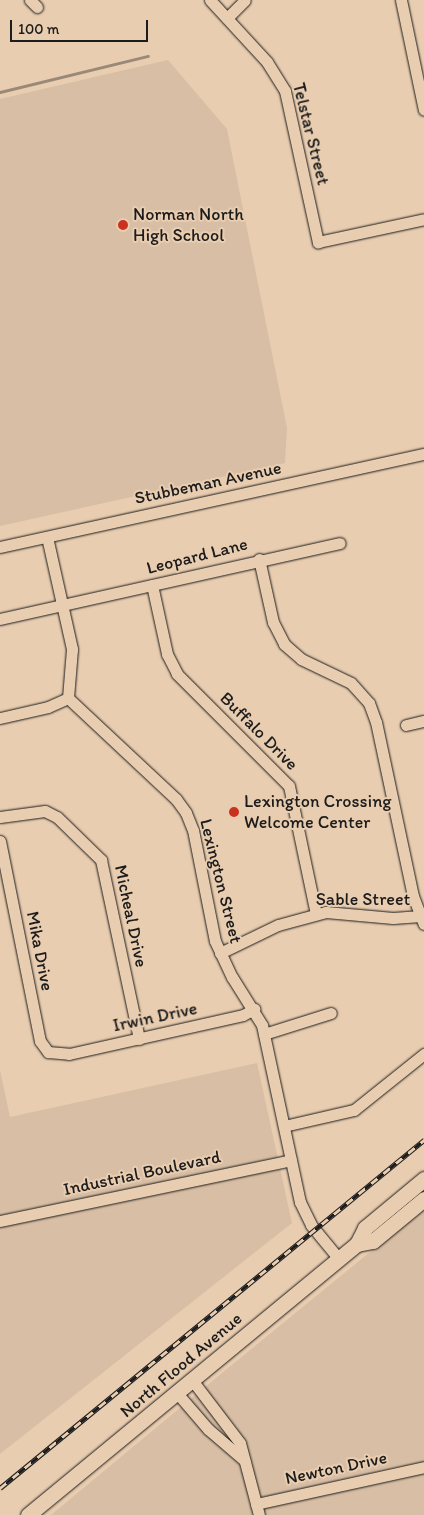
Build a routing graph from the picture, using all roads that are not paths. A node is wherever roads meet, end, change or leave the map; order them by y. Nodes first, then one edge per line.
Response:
1 (210, 0) edge
2 (246, 0) edge
3 (401, 0) edge
4 (227, 18) junction
5 (424, 110) edge
6 (424, 219) edge
7 (424, 454) edge
8 (47, 537) junction
9 (340, 543) dead end
10 (0, 547) edge
11 (259, 559) junction
12 (152, 585) junction
13 (62, 605) junction
14 (0, 619) edge
15 (68, 698) junction
16 (0, 718) edge
17 (424, 722) edge
18 (406, 725) dead end
19 (0, 817) edge
20 (0, 841) edge
21 (316, 914) junction
22 (422, 919) edge
23 (220, 953) junction
24 (254, 1009) junction
25 (331, 1013) dead end
26 (264, 1034) junction
27 (139, 1039) junction
28 (424, 1054) edge
29 (62, 1055) joint
30 (284, 1126) junction
31 (291, 1160) junction
32 (424, 1179) edge
33 (424, 1199) edge
34 (0, 1221) edge
35 (357, 1244) junction
36 (339, 1259) junction
37 (192, 1380) junction
38 (177, 1393) junction
39 (244, 1460) junction
40 (424, 1467) edge
41 (258, 1510) edge
42 (28, 1515) edge

1 - 4 street, Telstar Street
2 - 4 street
3 - 5 street
4 - 6 street, Telstar Street
7 - 8 street, Stubbeman Avenue
8 - 10 street, Stubbeman Avenue
8 - 13 street
9 - 11 street, Leopard Lane
11 - 12 street, Leopard Lane
11 - 22 street
12 - 13 street, Leopard Lane
12 - 21 street, Buffalo Drive
13 - 14 street, Leopard Lane
13 - 15 street
15 - 16 street
15 - 23 street, Lexington Street
17 - 18 street
19 - 27 street, Micheal Drive
20 - 29 street, Mika Drive
21 - 22 street, Sable Street
21 - 23 street, Sable Street
23 - 24 street, Lexington Street
24 - 26 street, Lexington Street
24 - 27 street, Irwin Drive
25 - 26 street
26 - 30 street, Lexington Street
27 - 29 street, Irwin Drive
28 - 30 street
30 - 31 street, Lexington Street
31 - 34 street, Industrial Boulevard
31 - 36 street, Lexington Street
32 - 35 main road, North Flood Avenue
33 - 35 main road, North Flood Avenue
35 - 36 main road, North Flood Avenue
36 - 37 main road, North Flood Avenue
37 - 38 main road, North Flood Avenue
37 - 39 street
38 - 39 street
38 - 42 main road, North Flood Avenue
39 - 41 street
40 - 41 street, Newton Drive

